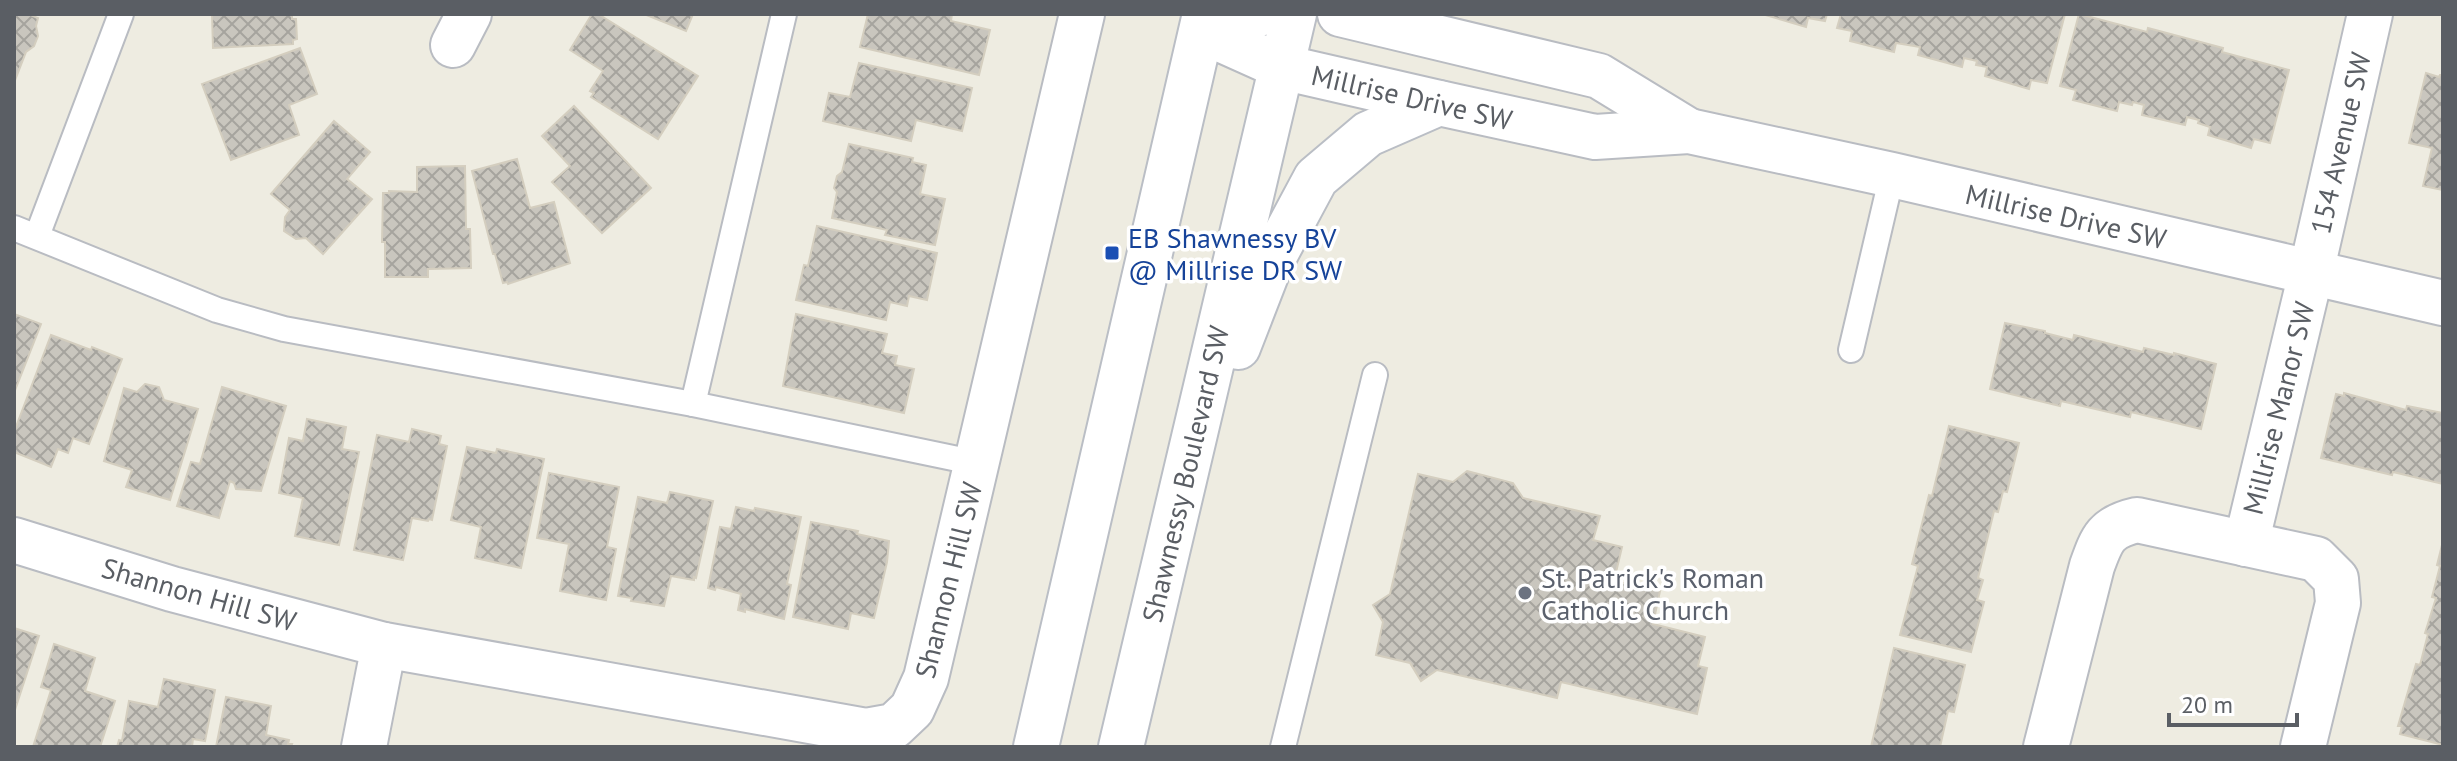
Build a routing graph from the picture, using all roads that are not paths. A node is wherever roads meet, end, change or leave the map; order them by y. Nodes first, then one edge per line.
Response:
1 (121, 14) edge
2 (784, 14) edge
3 (1082, 14) edge
4 (1259, 14) edge
5 (1294, 14) edge
6 (1340, 14) edge
7 (2370, 14) edge
8 (1204, 22) edge
9 (1282, 67) junction
10 (1439, 103) junction
11 (1689, 131) junction
12 (1892, 175) junction
13 (25, 232) edge
14 (2311, 273) junction
15 (2443, 303) edge
16 (1851, 350) dead end
17 (1375, 375) dead end
18 (693, 404) junction
19 (977, 463) junction
20 (1180, 495) junction
21 (14, 540) edge
22 (2246, 544) junction
23 (384, 645) junction
24 (898, 737) edge
25 (364, 747) edge
26 (1036, 747) edge
27 (1121, 747) edge
28 (1283, 747) edge
29 (2046, 747) edge
30 (2303, 747) edge

1 - 13 lane
2 - 18 lane
3 - 19 street, Shannon Hill SW
4 - 8 street
5 - 9 street, Shawnessy Boulevard SW
6 - 11 street, Millrise Drive SW
7 - 14 street, 154 Avenue SW
8 - 9 street, Millrise Drive SW
8 - 26 street
9 - 10 street, Millrise Drive SW
9 - 20 street, Shawnessy Boulevard SW
10 - 11 street, Millrise Drive SW
10 - 20 street
11 - 12 street, Millrise Drive SW
12 - 14 street, Millrise Drive SW
12 - 16 lane
13 - 18 lane
14 - 15 street, Millrise Drive SW
14 - 22 street, Millrise Manor SW
17 - 28 lane
18 - 19 lane
19 - 24 street, Shannon Hill SW
20 - 27 street, Shawnessy Boulevard SW
21 - 23 street, Shannon Hill SW
22 - 29 street, Millrise Manor SW
22 - 30 street, Millrise Manor SW
23 - 24 street, Shannon Hill SW
23 - 25 street

